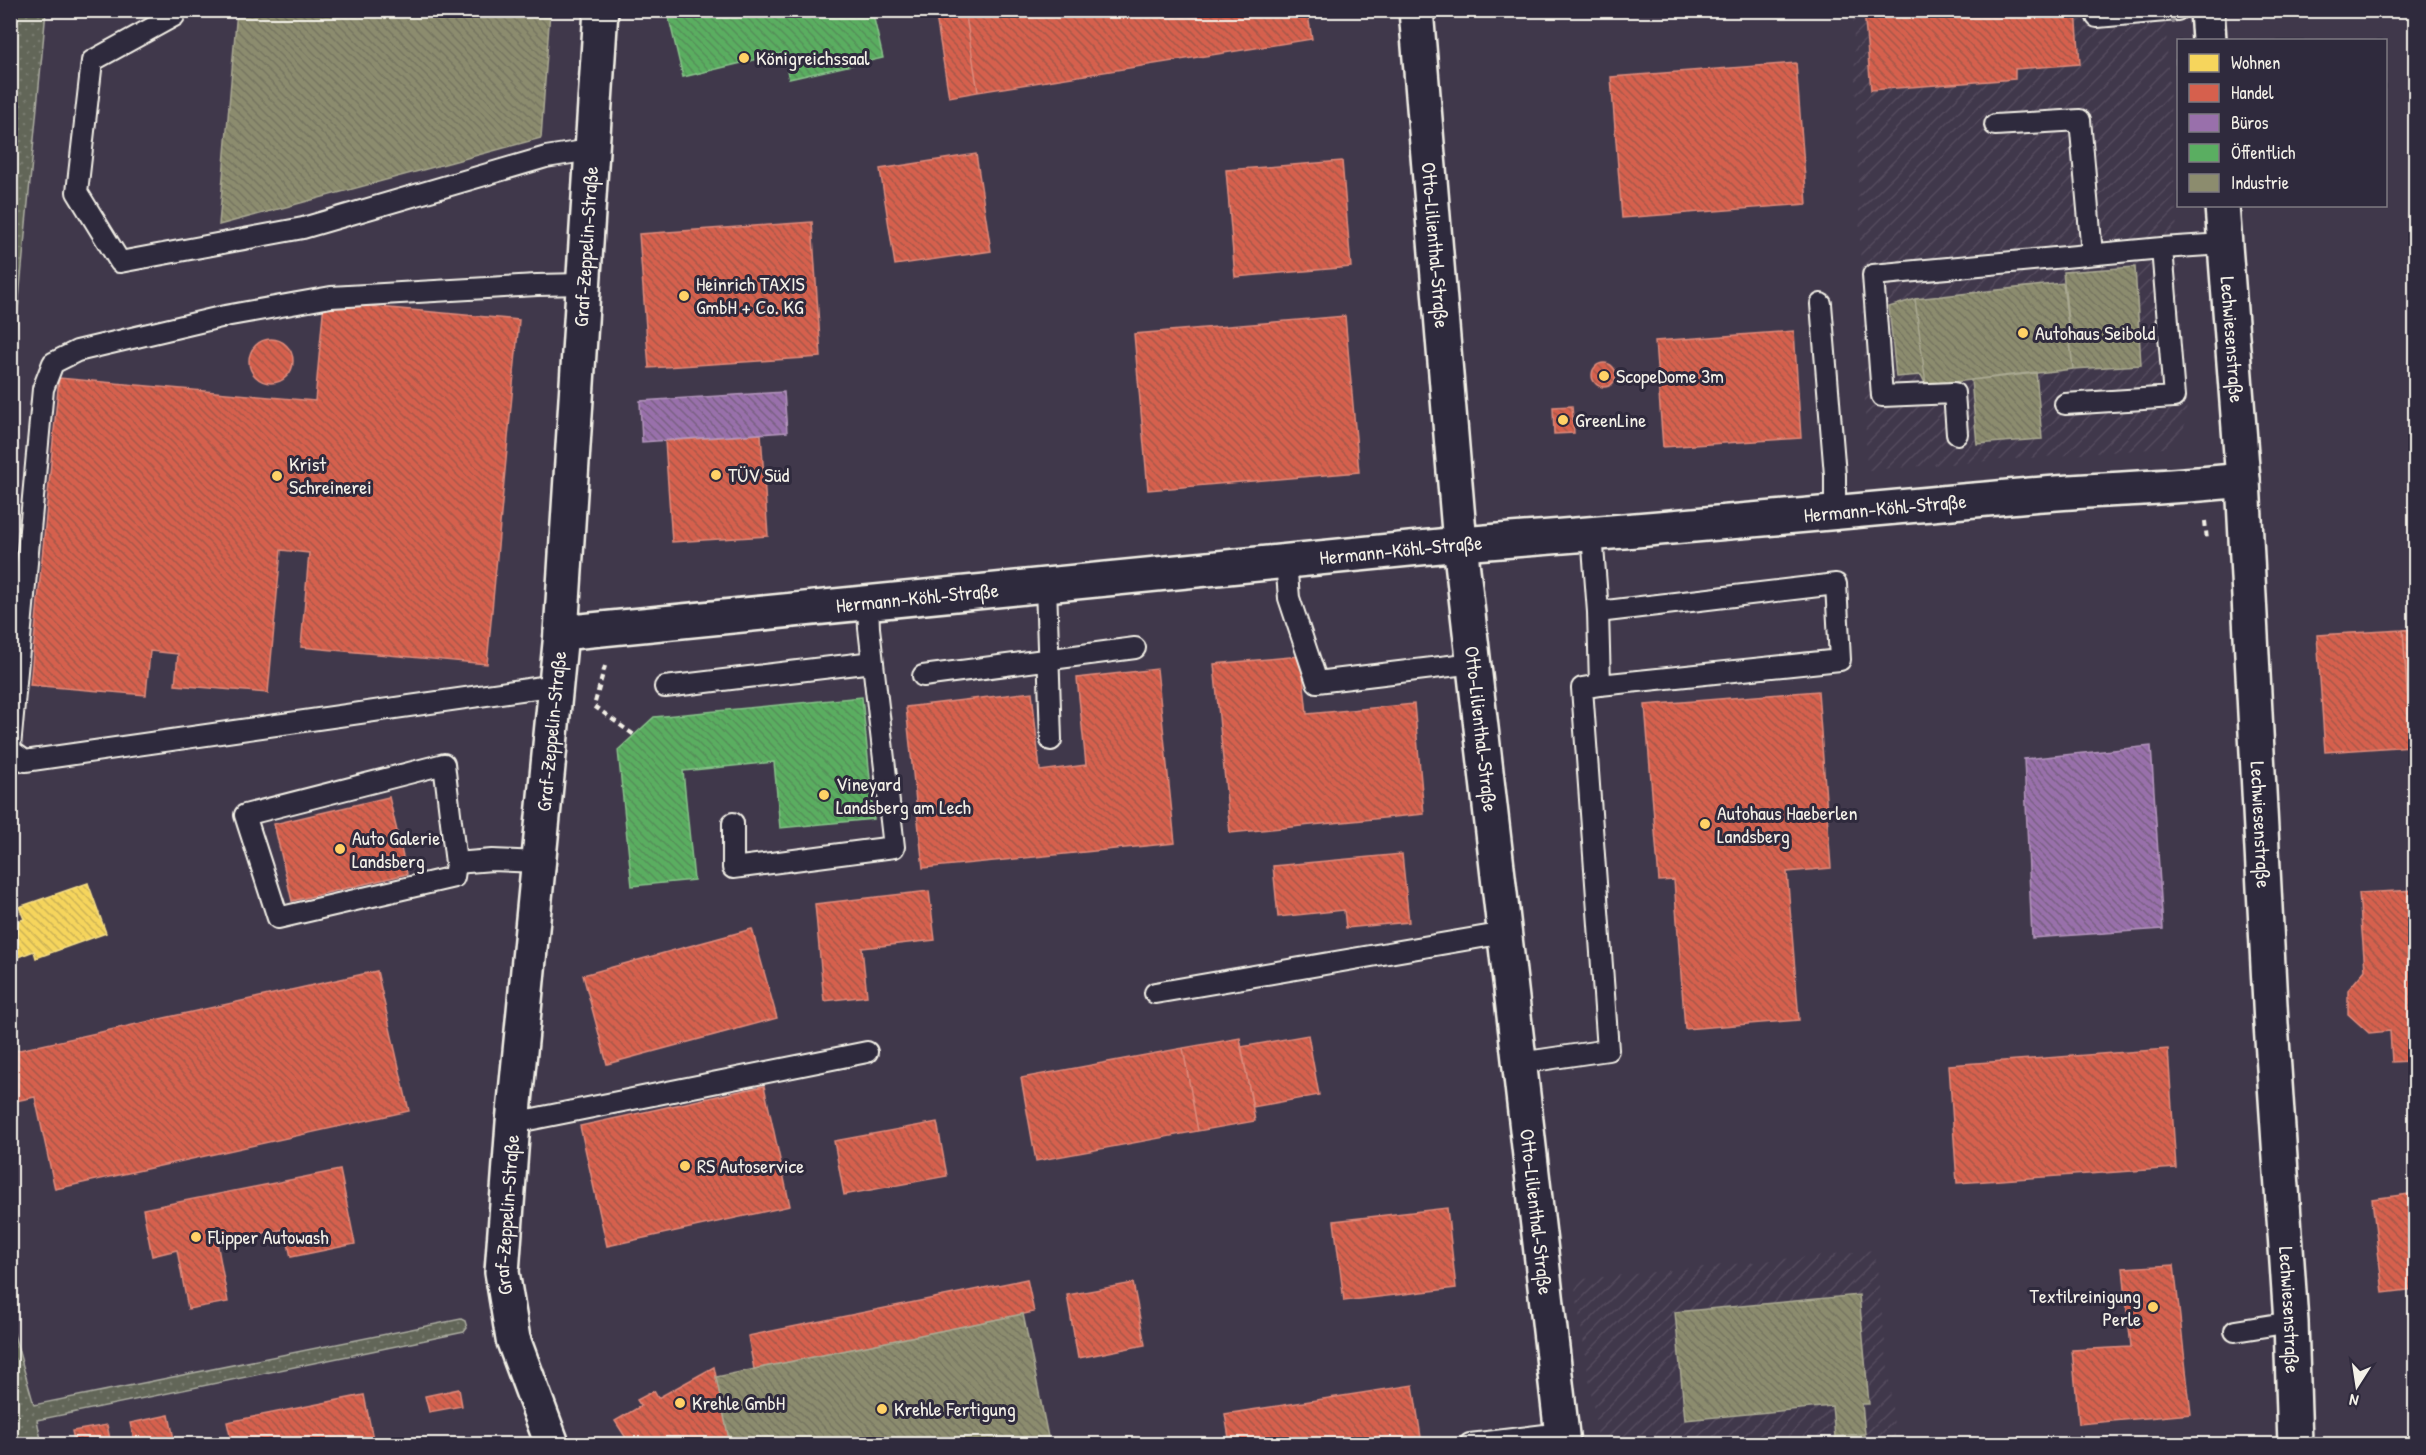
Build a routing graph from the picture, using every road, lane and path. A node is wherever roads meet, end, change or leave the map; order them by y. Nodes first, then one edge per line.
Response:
1 (174, 10) edge
2 (601, 10) edge
3 (1416, 10) edge
4 (2177, 10) edge
5 (2207, 10) edge
6 (2097, 17) dead end
7 (2209, 39) edge
8 (1995, 124) dead end
9 (590, 150) junction
10 (2222, 207) edge
11 (2224, 244) junction
12 (2162, 248) junction
13 (2092, 254) junction
14 (582, 284) junction
15 (1821, 304) dead end
16 (2065, 404) dead end
17 (1957, 434) dead end
18 (2243, 480) junction
19 (1835, 512) junction
20 (1592, 534) junction
21 (1460, 543) junction
22 (1286, 561) junction
23 (1046, 585) junction
24 (868, 603) junction
25 (1598, 612) junction
26 (616, 628) junction
27 (561, 633) junction
28 (1135, 648) dead end
29 (1047, 658) junction
30 (873, 662) junction
31 (1474, 663) junction
32 (923, 676) dead end
33 (556, 685) junction
34 (1600, 685) junction
35 (665, 687) dead end
36 (634, 735) dead end
37 (1051, 740) dead end
38 (10, 748) edge
39 (733, 823) dead end
40 (539, 862) junction
41 (456, 863) junction
42 (1505, 933) junction
43 (1155, 993) dead end
44 (867, 1053) dead end
45 (1520, 1063) junction
46 (513, 1123) junction
47 (2290, 1322) junction
48 (2235, 1331) dead end
49 (1563, 1439) edge
50 (552, 1444) edge
51 (1470, 1444) edge
52 (2295, 1444) edge

1 - 9 lane
2 - 9 street, Graf-Zeppelin-Straße
3 - 21 street, Otto-Lilienthal-Straße
4 - 6 lane
5 - 7 street
8 - 13 lane
9 - 14 street, Graf-Zeppelin-Straße
10 - 11 street, Lechwiesenstraße
11 - 12 lane
11 - 18 street, Lechwiesenstraße
12 - 13 lane
12 - 16 lane
13 - 17 lane
14 - 27 street, Graf-Zeppelin-Straße
14 - 38 lane
15 - 19 lane
18 - 19 street, Hermann-Köhl-Straße
18 - 47 street, Lechwiesenstraße
19 - 20 street, Hermann-Köhl-Straße
20 - 21 street, Hermann-Köhl-Straße
20 - 25 lane
21 - 22 street, Hermann-Köhl-Straße
21 - 31 street, Otto-Lilienthal-Straße
22 - 23 street, Hermann-Köhl-Straße
22 - 31 lane
23 - 24 street, Hermann-Köhl-Straße
23 - 29 lane
24 - 26 street, Hermann-Köhl-Straße
24 - 30 lane
25 - 34 lane
25 - 34 lane
26 - 27 street, Hermann-Köhl-Straße
26 - 36 path
27 - 33 street, Graf-Zeppelin-Straße
28 - 29 lane
29 - 32 lane
29 - 37 lane
30 - 35 lane
30 - 39 lane
31 - 42 street, Otto-Lilienthal-Straße
33 - 38 lane
33 - 40 street, Graf-Zeppelin-Straße
34 - 45 lane
40 - 41 lane
40 - 46 street, Graf-Zeppelin-Straße
41 - 41 lane
42 - 43 lane
42 - 45 street, Otto-Lilienthal-Straße
44 - 46 lane
45 - 49 street, Otto-Lilienthal-Straße
46 - 50 street, Graf-Zeppelin-Straße
47 - 48 lane
47 - 52 street, Lechwiesenstraße
49 - 51 lane

